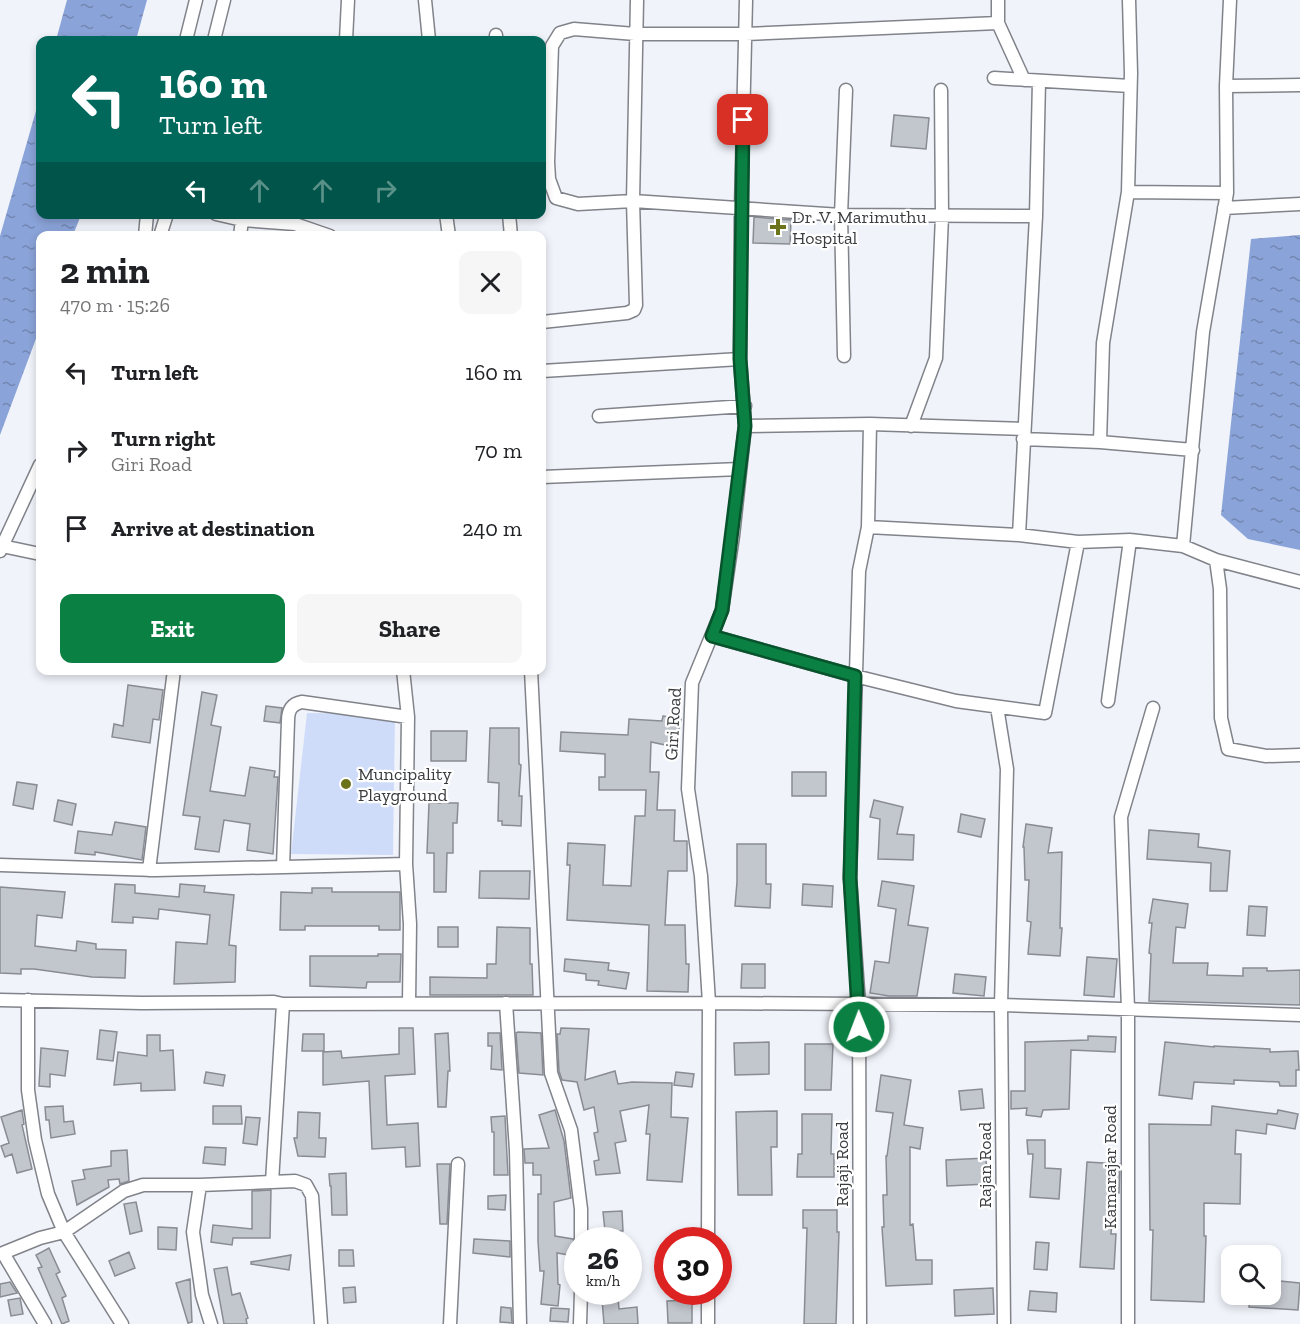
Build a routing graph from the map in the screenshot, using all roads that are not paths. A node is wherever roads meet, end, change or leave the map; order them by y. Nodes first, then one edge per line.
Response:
1 (196, 0) edge
2 (224, 0) edge
3 (348, 0) edge
4 (425, 0) edge
5 (637, 0) edge
6 (746, 0) edge
7 (998, 0) edge
8 (1129, 0) edge
9 (1230, 0) edge
10 (998, 23) junction
11 (635, 33) junction
12 (745, 34) junction
13 (187, 36) edge
14 (215, 36) edge
15 (346, 36) edge
16 (429, 36) edge
17 (994, 78) dead end
18 (1023, 80) junction
19 (1040, 81) junction
20 (1300, 85) edge
21 (1130, 86) junction
22 (1226, 86) junction
23 (846, 90) dead end
24 (941, 90) dead end
25 (1128, 192) junction
26 (1227, 193) junction
27 (633, 201) junction
28 (1300, 204) edge
29 (741, 207) junction
30 (1224, 208) junction
31 (841, 215) junction
32 (942, 216) junction
33 (1036, 216) junction
34 (238, 219) edge
35 (296, 219) edge
36 (242, 220) junction
37 (241, 231) edge
38 (320, 231) edge
39 (546, 321) edge
40 (844, 356) dead end
41 (740, 359) junction
42 (546, 371) edge
43 (745, 406) junction
44 (599, 416) dead end
45 (870, 424) junction
46 (745, 426) junction
47 (911, 426) junction
48 (1023, 434) junction
49 (1100, 442) junction
50 (1193, 450) junction
51 (740, 469) junction
52 (36, 474) edge
53 (546, 477) edge
54 (868, 527) junction
55 (1019, 535) junction
56 (1130, 540) junction
57 (1078, 542) junction
58 (1183, 546) junction
59 (1, 548) edge
60 (36, 553) edge
61 (1216, 560) junction
62 (1300, 582) edge
63 (712, 636) junction
64 (173, 675) edge
65 (404, 675) edge
66 (531, 675) edge
67 (855, 676) junction
68 (1108, 701) dead end
69 (997, 706) junction
70 (1153, 708) dead end
71 (408, 717) junction
72 (1300, 754) edge
73 (406, 864) junction
74 (0, 865) edge
75 (283, 867) junction
76 (149, 870) junction
77 (0, 1000) edge
78 (28, 1000) junction
79 (409, 1003) junction
80 (506, 1003) junction
81 (546, 1003) junction
82 (709, 1003) junction
83 (859, 1004) junction
84 (283, 1005) junction
85 (1001, 1005) junction
86 (1128, 1009) junction
87 (1300, 1015) edge
88 (458, 1164) dead end
89 (272, 1182) junction
90 (200, 1185) junction
91 (581, 1227) edge
92 (708, 1227) edge
93 (64, 1232) junction
94 (2, 1253) edge
95 (580, 1305) edge
96 (708, 1305) edge
97 (45, 1324) edge
98 (122, 1324) edge
99 (210, 1324) edge
100 (321, 1324) edge
101 (450, 1324) edge
102 (520, 1324) edge
103 (580, 1324) edge
104 (708, 1324) edge
105 (860, 1324) edge
106 (1004, 1324) edge
107 (1128, 1324) edge

1 - 13 street
2 - 14 street
3 - 15 street
4 - 16 street
5 - 11 street
6 - 12 street, Giri Road
7 - 10 street
8 - 21 street
9 - 22 street
10 - 12 street
10 - 18 street
11 - 12 street
11 - 27 street
11 - 27 street
12 - 29 street, Giri Road
17 - 18 street
18 - 19 street
19 - 21 street
19 - 33 street
20 - 22 street
21 - 25 street
22 - 26 street
23 - 31 street
24 - 32 street
25 - 26 street
25 - 49 street
26 - 30 street
27 - 29 street
27 - 39 street
28 - 30 street
29 - 31 street
29 - 41 street, Giri Road
30 - 50 street
31 - 32 street
31 - 40 street
32 - 33 street
32 - 47 street
33 - 48 street
34 - 36 street
35 - 36 street
35 - 38 street
36 - 37 street
41 - 42 street
41 - 43 street, Giri Road
43 - 44 street
43 - 46 street, Giri Road
45 - 46 street
45 - 47 street
45 - 54 street, Rajaji Road
46 - 51 street, Giri Road
47 - 48 street
48 - 49 street
48 - 55 street
49 - 50 street
50 - 58 street
51 - 53 street
51 - 63 street, Giri Road
52 - 59 street
54 - 55 street
54 - 67 street, Rajaji Road
55 - 57 street
56 - 57 street
56 - 58 street
56 - 68 street
57 - 69 street
58 - 61 street
59 - 60 street
61 - 62 street
61 - 72 street
63 - 67 street
63 - 82 street, Giri Road
64 - 76 street
65 - 71 street
66 - 81 street
67 - 69 street
67 - 83 street, Rajaji Road
69 - 85 street, Rajan Road
70 - 86 street, Kamarajar Road
71 - 73 street
71 - 75 street
73 - 75 street
73 - 79 street
74 - 76 street
75 - 76 street
77 - 78 street
78 - 84 street
78 - 93 street
79 - 80 street
79 - 84 street
80 - 81 street
80 - 102 street
81 - 82 street
81 - 91 street
82 - 83 street
82 - 92 street, Giri Road
83 - 85 street
83 - 105 street, Rajaji Road
84 - 89 street
85 - 86 street
85 - 106 street, Rajan Road
86 - 87 street
86 - 107 street, Kamarajar Road
88 - 101 street
89 - 90 street
89 - 100 street
90 - 93 street
90 - 99 street
93 - 94 street
93 - 98 street
94 - 97 street
95 - 103 street
96 - 104 street

